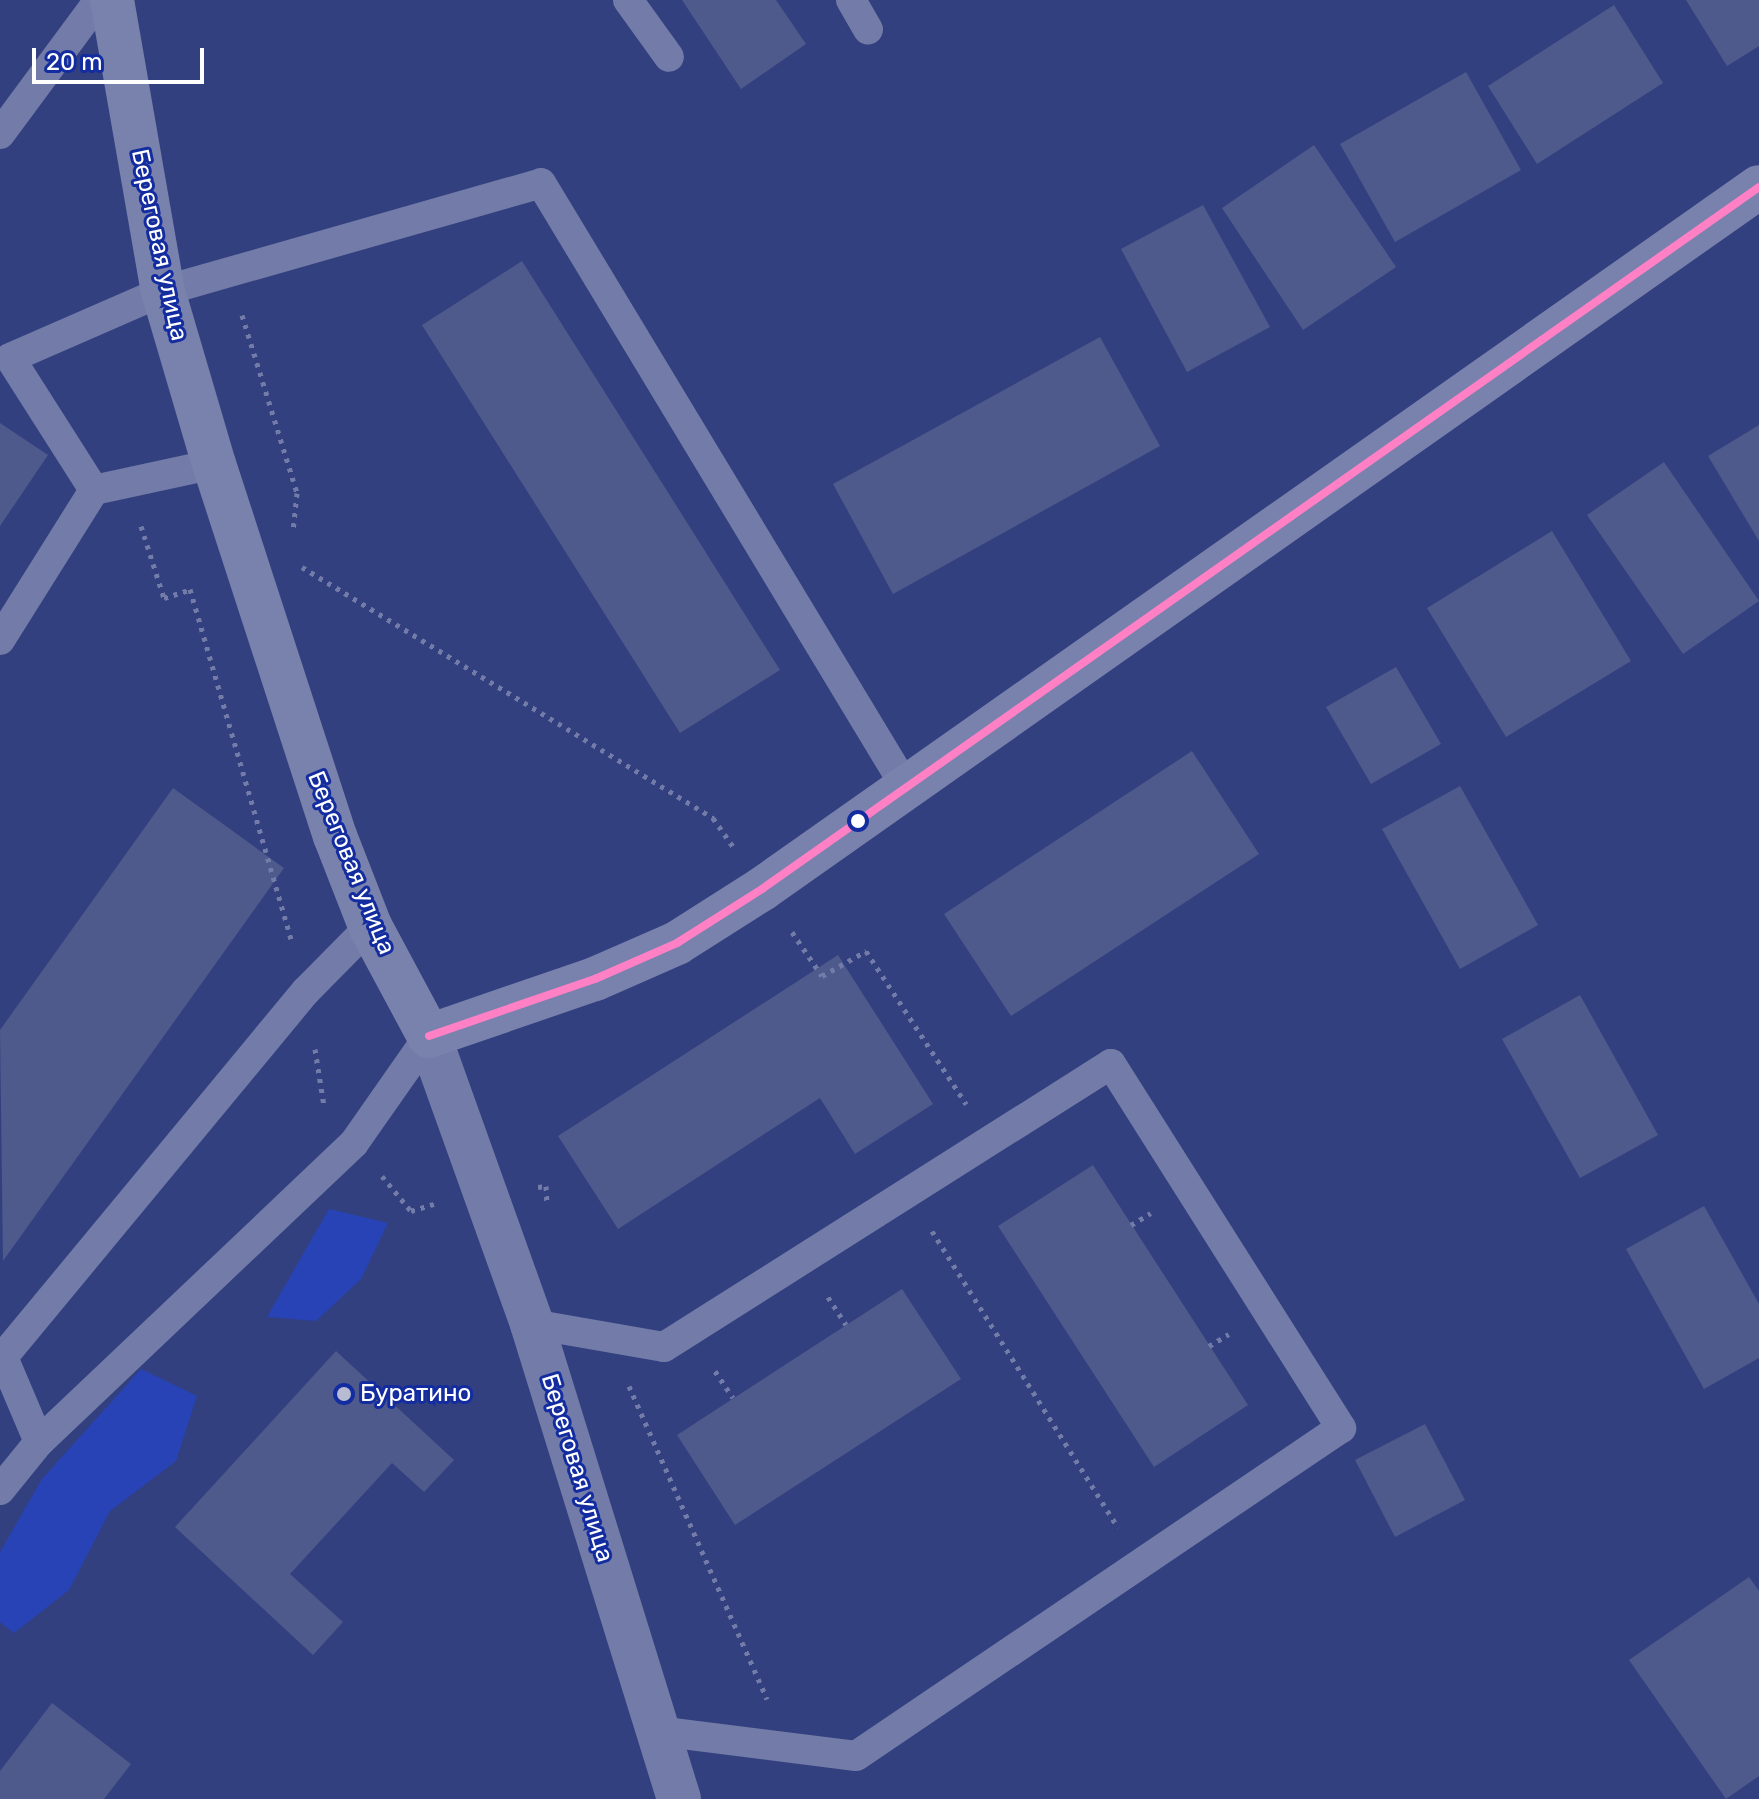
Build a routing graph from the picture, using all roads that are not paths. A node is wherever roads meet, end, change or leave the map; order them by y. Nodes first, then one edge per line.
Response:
1 (99, 0) edge
2 (112, 0) edge
3 (628, 0) edge
4 (851, 0) edge
5 (868, 29) dead end
6 (669, 57) dead end
7 (0, 134) edge
8 (1759, 187) edge
9 (163, 291) junction
10 (214, 464) junction
11 (94, 490) junction
12 (0, 640) edge
13 (907, 789) junction
14 (370, 926) junction
15 (429, 1036) junction
16 (532, 1324) junction
17 (39, 1442) junction
18 (0, 1490) edge
19 (659, 1731) junction
20 (679, 1799) edge

1 - 7 lane
2 - 9 street, Береговая улица
3 - 6 lane
4 - 5 lane
8 - 13 street
9 - 10 street, Береговая улица
9 - 11 lane
9 - 13 lane
10 - 11 lane
10 - 14 street, Береговая улица
11 - 12 lane
13 - 15 street
14 - 15 street, Береговая улица
14 - 17 lane
15 - 16 street, Береговая улица
15 - 17 lane
16 - 19 street, Береговая улица
16 - 19 lane
17 - 18 lane
19 - 20 street, Береговая улица

